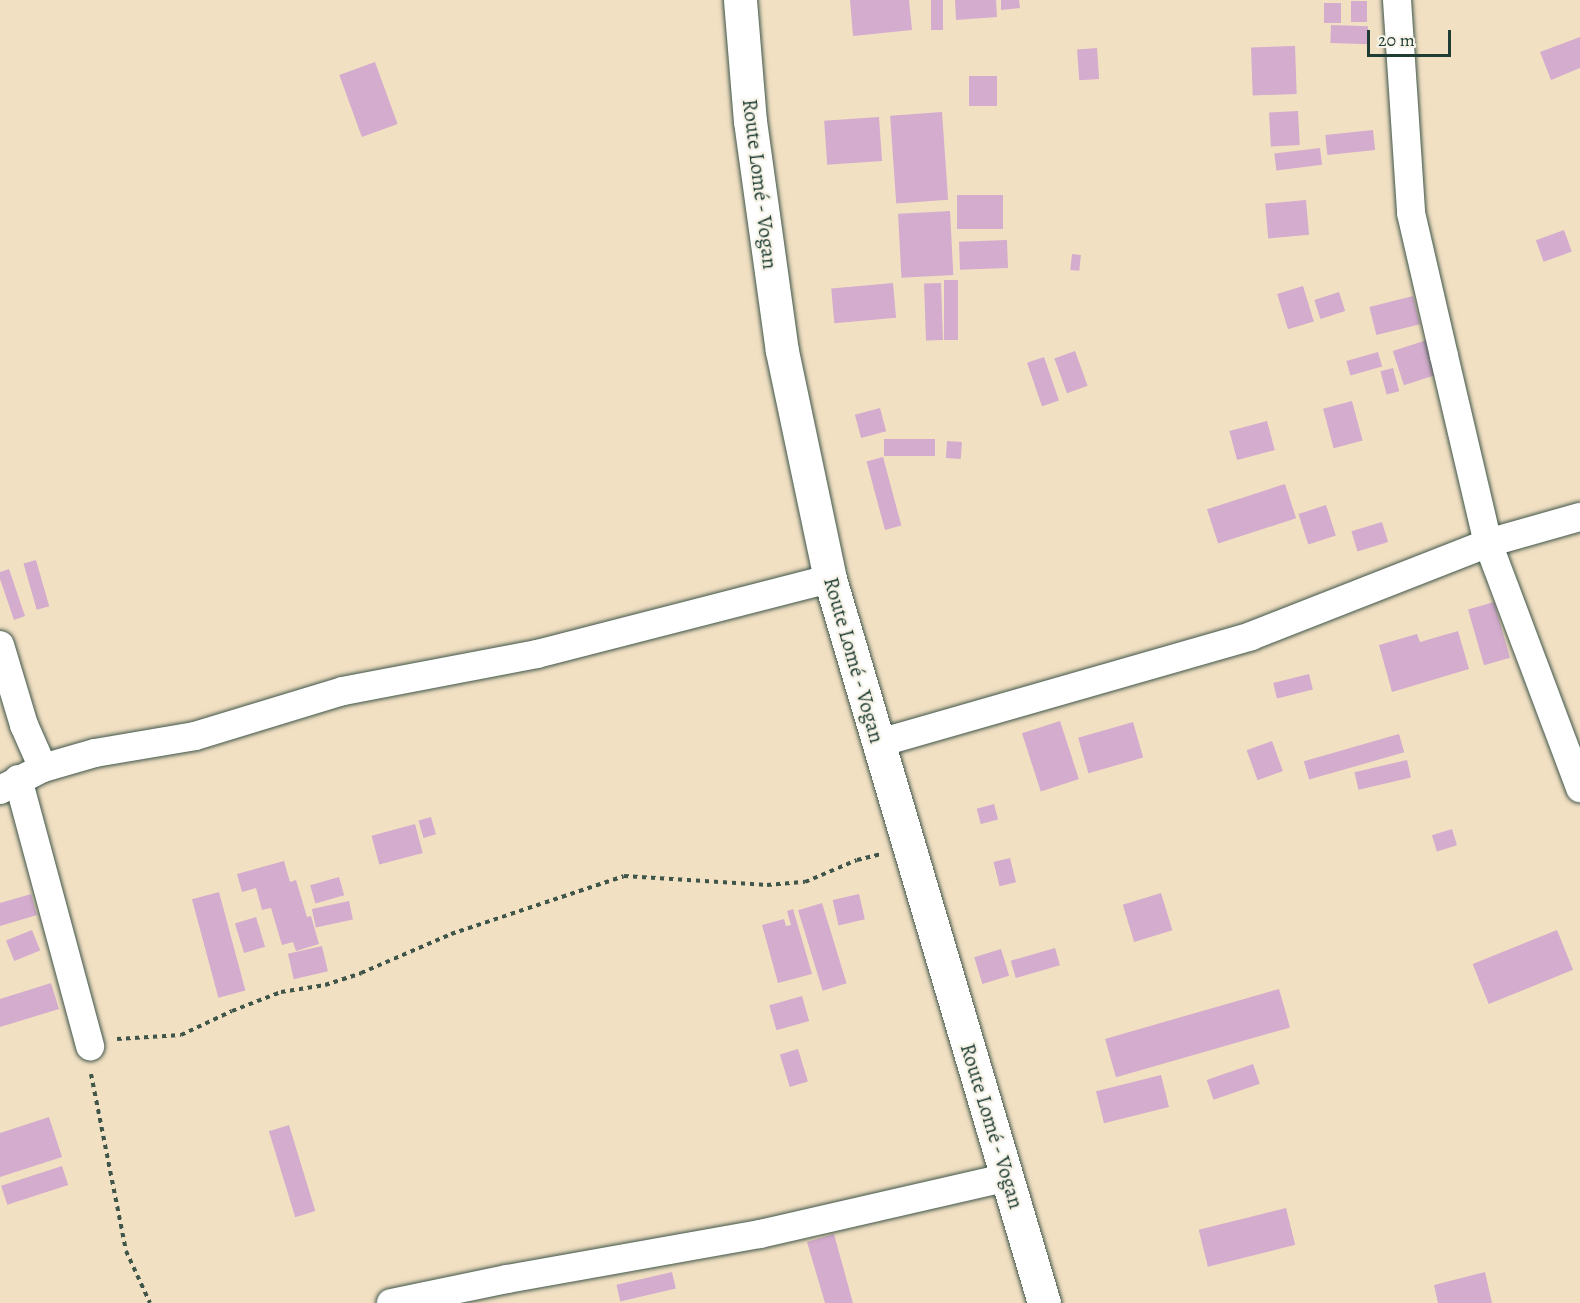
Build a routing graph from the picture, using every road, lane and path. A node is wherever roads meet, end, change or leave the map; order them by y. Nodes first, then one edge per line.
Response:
1 (740, 0) edge
2 (1397, 0) edge
3 (1580, 518) edge
4 (1488, 543) junction
5 (830, 579) junction
6 (0, 645) edge
7 (879, 743) junction
8 (43, 768) junction
9 (9, 785) edge
10 (1580, 788) edge
11 (908, 847) junction
12 (90, 1046) junction
13 (1008, 1177) junction
14 (150, 1303) edge
15 (391, 1303) edge
16 (1044, 1303) edge

1 - 5 main road, Route Lomé - Vogan
2 - 4 street
3 - 4 street
4 - 7 street
4 - 10 street
5 - 7 main road, Route Lomé - Vogan
5 - 8 street
6 - 8 street
7 - 11 main road, Route Lomé - Vogan
8 - 9 street
9 - 12 street
11 - 12 path
11 - 13 main road, Route Lomé - Vogan
12 - 14 path
13 - 15 street
13 - 16 main road, Route Lomé - Vogan

